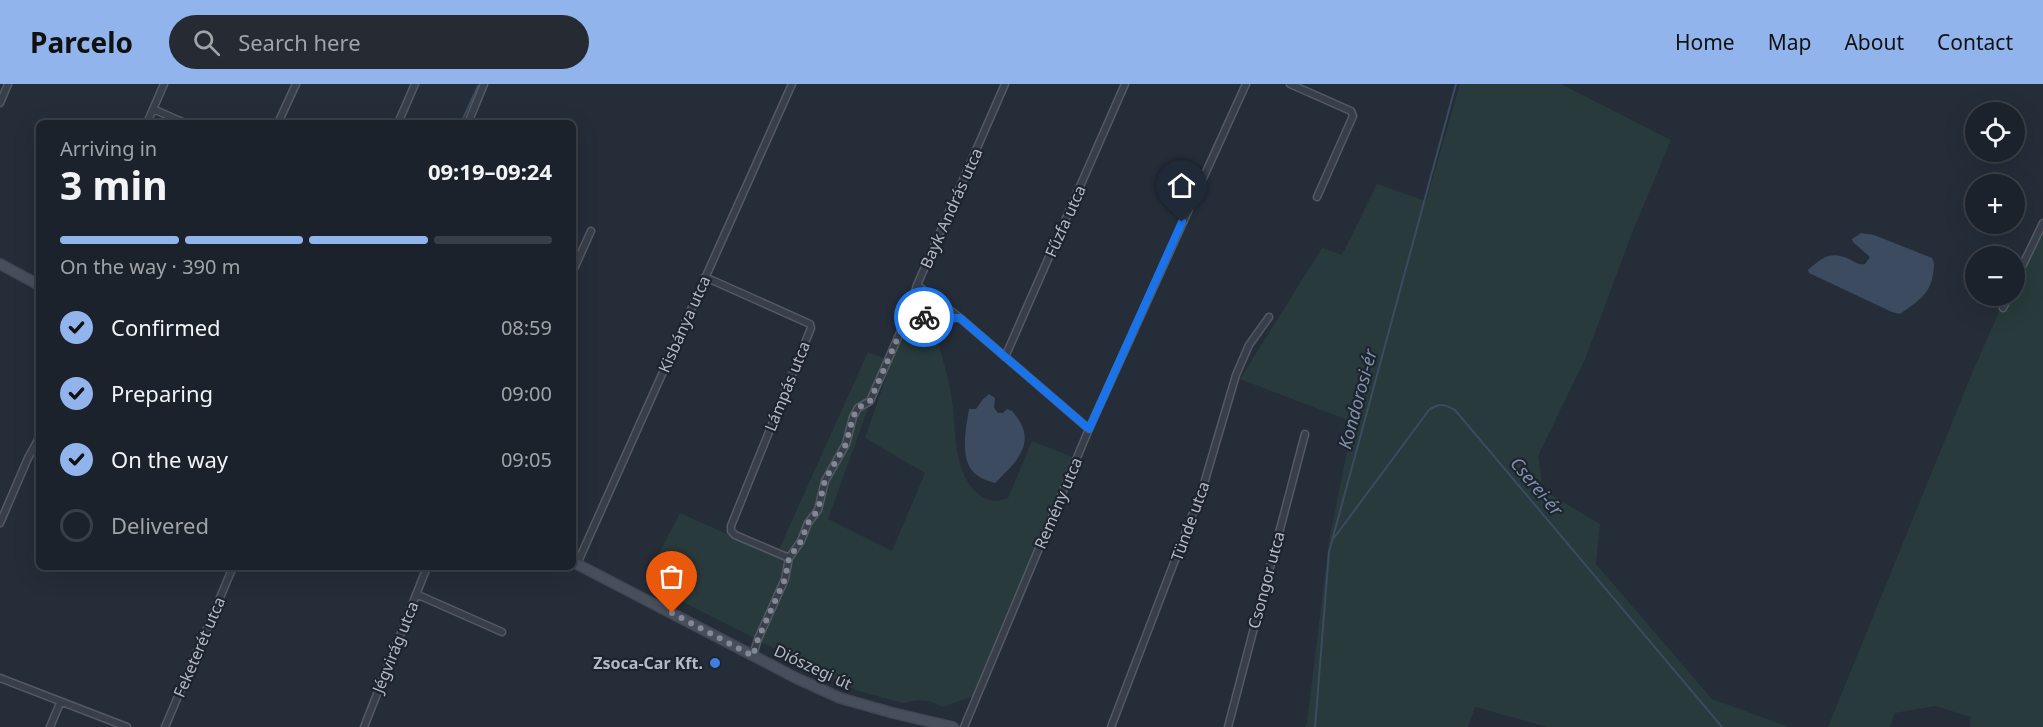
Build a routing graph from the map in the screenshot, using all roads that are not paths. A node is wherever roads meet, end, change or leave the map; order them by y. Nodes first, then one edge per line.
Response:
1 (8, 84) edge
2 (164, 84) edge
3 (296, 84) edge
4 (415, 84) edge
5 (484, 84) edge
6 (792, 84) edge
7 (1005, 84) edge
8 (1125, 84) edge
9 (1246, 84) edge
10 (1290, 84) edge
11 (0, 103) edge
12 (153, 109) junction
13 (148, 120) edge
14 (178, 120) edge
15 (280, 120) edge
16 (399, 120) edge
17 (469, 120) edge
18 (1317, 198) dead end
19 (2043, 223) edge
20 (591, 231) dead end
21 (2025, 260) edge
22 (0, 264) edge
23 (576, 264) edge
24 (705, 277) junction
25 (36, 283) edge
26 (917, 285) junction
27 (910, 310) junction
28 (1269, 317) dead end
29 (960, 318) junction
30 (1005, 357) junction
31 (1089, 429) junction
32 (1305, 434) dead end
33 (36, 444) edge
34 (0, 523) edge
35 (789, 558) junction
36 (576, 561) edge
37 (576, 564) edge
38 (232, 570) edge
39 (426, 570) edge
40 (416, 594) junction
41 (502, 632) dead end
42 (753, 656) junction
43 (0, 678) edge
44 (60, 703) junction
45 (50, 727) edge
46 (127, 727) edge
47 (165, 727) edge
48 (364, 727) edge
49 (953, 727) edge
50 (964, 727) edge
51 (1112, 727) edge
52 (1228, 727) edge

1 - 11 street
2 - 12 street
3 - 15 street
4 - 16 street
5 - 17 street
6 - 24 street, Kisbánya utca
7 - 26 street, Bayk András utca
8 - 30 street, Fűzfa utca
9 - 31 street, Remény utca
10 - 18 street
12 - 13 street
12 - 14 street
19 - 21 street
20 - 23 street
22 - 25 main road
24 - 35 street, Lámpás utca
24 - 36 street, Kisbánya utca
26 - 27 street, Bayk András utca
26 - 29 street
27 - 29 street
27 - 35 street, Bayk András utca
28 - 51 street, Tünde utca
29 - 30 street
30 - 31 street
31 - 50 street, Remény utca
32 - 52 street, Csongor utca
33 - 34 street
35 - 42 street, Bayk András utca
37 - 42 main road, Diószegi út
38 - 47 street, Feketerét utca
39 - 40 street, Jégvirág utca
40 - 41 street
40 - 48 street, Jégvirág utca
42 - 49 main road, Diószegi út
43 - 44 street
44 - 45 street
44 - 46 street

